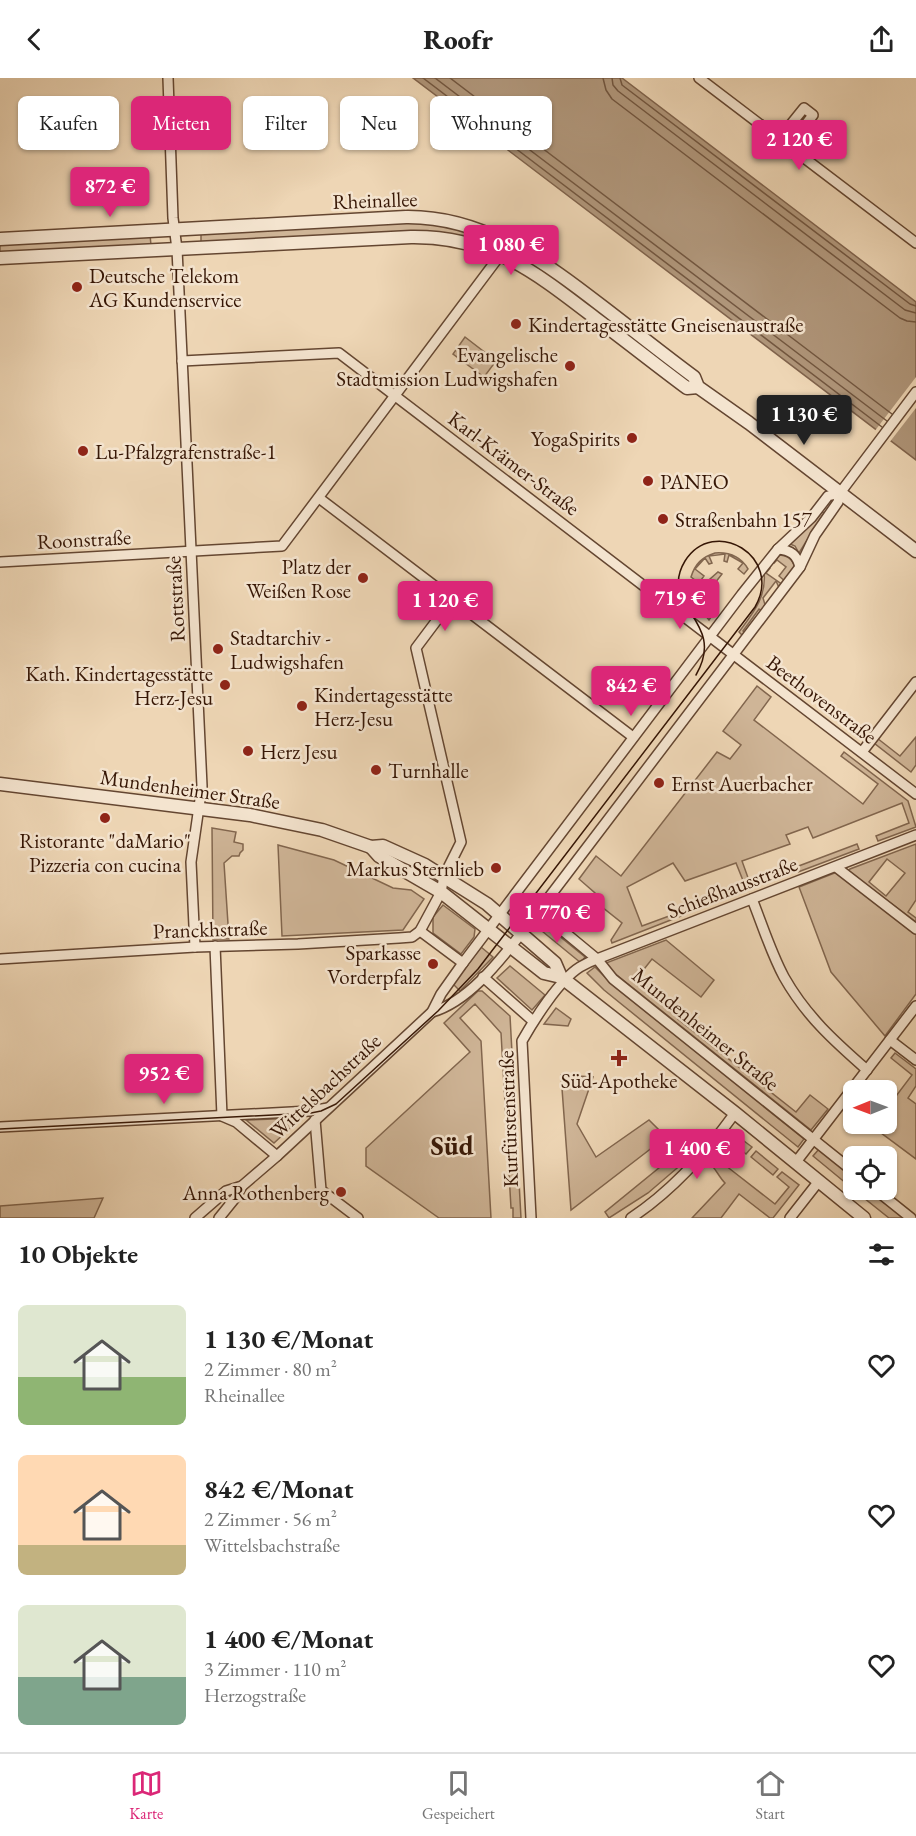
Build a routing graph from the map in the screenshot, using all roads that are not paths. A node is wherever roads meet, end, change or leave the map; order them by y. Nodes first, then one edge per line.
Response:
1 (168, 78) edge
2 (699, 78) edge
3 (779, 139) junction
4 (789, 146) junction
5 (175, 230) junction
6 (0, 239) edge
7 (916, 243) edge
8 (177, 249) junction
9 (501, 254) junction
10 (0, 258) edge
11 (586, 294) junction
12 (579, 305) junction
13 (182, 361) junction
14 (698, 387) junction
15 (916, 392) edge
16 (395, 395) junction
17 (840, 492) junction
18 (319, 498) junction
19 (778, 549) junction
20 (916, 551) edge
21 (191, 552) junction
22 (0, 562) edge
23 (800, 567) junction
24 (453, 600) junction
25 (710, 636) junction
26 (734, 654) junction
27 (916, 682) edge
28 (633, 736) junction
29 (862, 752) junction
30 (0, 784) edge
31 (916, 794) edge
32 (199, 808) junction
33 (916, 835) edge
34 (371, 847) junction
35 (836, 867) junction
36 (446, 872) junction
37 (441, 892) junction
38 (752, 899) junction
39 (539, 911) junction
40 (500, 915) junction
41 (488, 929) junction
42 (916, 929) edge
43 (420, 931) junction
44 (522, 933) junction
45 (215, 946) junction
46 (195, 947) junction
47 (510, 947) junction
48 (0, 959) edge
49 (597, 959) junction
50 (462, 963) junction
51 (483, 977) junction
52 (563, 979) junction
53 (916, 1006) edge
54 (432, 1012) junction
55 (533, 1021) junction
56 (890, 1040) junction
57 (916, 1060) edge
58 (867, 1070) junction
59 (330, 1107) junction
60 (735, 1113) junction
61 (222, 1116) junction
62 (315, 1120) junction
63 (0, 1127) edge
64 (814, 1140) junction
65 (277, 1156) junction
66 (796, 1162) junction
67 (843, 1163) edge
68 (819, 1181) junction
69 (242, 1186) junction
70 (888, 1200) edge
71 (195, 1218) edge
72 (219, 1218) edge
73 (358, 1218) edge
74 (531, 1218) edge
75 (631, 1218) edge
76 (790, 1218) edge
77 (864, 1218) edge
78 (911, 1218) edge

1 - 5 street, Rottstraße
2 - 3 street
3 - 4 street
3 - 4 street
4 - 7 street
5 - 6 street, Rheinallee
5 - 8 street, Rottstraße
5 - 11 street, Rheinallee
8 - 9 street, Rheinallee
8 - 10 street, Rheinallee
8 - 13 street, Rottstraße
9 - 12 street, Rheinallee
9 - 16 street, Roonstraße
11 - 12 street
11 - 14 street, Rheinallee
12 - 14 street, Rheinallee
13 - 16 street, Karl-Krämer-Straße
13 - 21 street, Rottstraße
14 - 17 street, Rheinallee
15 - 17 street
16 - 18 street, Roonstraße
16 - 25 street, Karl-Krämer-Straße
17 - 19 street, Wittelsbachstraße
17 - 20 street, Rheinallee
17 - 23 street, Wittelsbachstraße
18 - 21 street, Roonstraße
18 - 24 street
19 - 23 street
19 - 25 street, Wittelsbachstraße
21 - 22 street, Roonstraße
21 - 32 street, Rottstraße
23 - 26 street, Wittelsbachstraße
24 - 28 street
24 - 36 street
25 - 26 street, Karl-Krämer-Straße
25 - 28 street, Wittelsbachstraße
26 - 29 street, Beethovenstraße
26 - 39 street, Wittelsbachstraße
27 - 29 street
28 - 40 street, Wittelsbachstraße
29 - 31 street, Beethovenstraße
30 - 32 street, Mundenheimer Straße
32 - 34 street, Mundenheimer Straße
32 - 46 street, Rottstraße
33 - 35 street, Schießhausstraße
34 - 36 street, Mundenheimer Straße
34 - 37 street, Mundenheimer Straße
35 - 38 street, Schießhausstraße
35 - 42 street
36 - 37 street
36 - 40 street, Mundenheimer Straße
37 - 41 street, Mundenheimer Straße
37 - 43 street
38 - 49 street, Schießhausstraße
38 - 58 street
39 - 44 street, Wittelsbachstraße
39 - 49 street, Mundenheimer Straße
40 - 41 street, Wittelsbachstraße
40 - 44 street, Mundenheimer Straße
41 - 47 street, Mundenheimer Straße
41 - 50 street, Wittelsbachstraße
43 - 45 street, Pranckhstraße
43 - 50 street
44 - 47 street, Wittelsbachstraße
44 - 52 street, Mundenheimer Straße
45 - 46 street, Pranckhstraße
45 - 61 street
46 - 48 street, Pranckhstraße
47 - 51 street, Wittelsbachstraße
47 - 52 street, Mundenheimer Straße
49 - 52 street, Schießhausstraße
49 - 64 street, Mundenheimer Straße
50 - 54 street, Wittelsbachstraße
51 - 54 street, Wittelsbachstraße
51 - 55 street
52 - 55 street, Kurfürstenstraße
52 - 60 street, Mundenheimer Straße
53 - 56 street
54 - 59 street, Wittelsbachstraße
55 - 74 street, Kurfürstenstraße
56 - 57 street
56 - 58 street
58 - 64 street
59 - 61 street
59 - 62 street, Wittelsbachstraße
60 - 66 street, Mundenheimer Straße
60 - 75 street
61 - 63 street
61 - 65 street
62 - 65 street, Wittelsbachstraße
62 - 73 street
64 - 66 street
64 - 67 street, Mundenheimer Straße
65 - 69 street, Wittelsbachstraße
66 - 68 street, Mundenheimer Straße
68 - 76 street
68 - 77 street, Mundenheimer Straße
69 - 71 street, Wittelsbachstraße
69 - 72 street, Wittelsbachstraße
70 - 78 street

